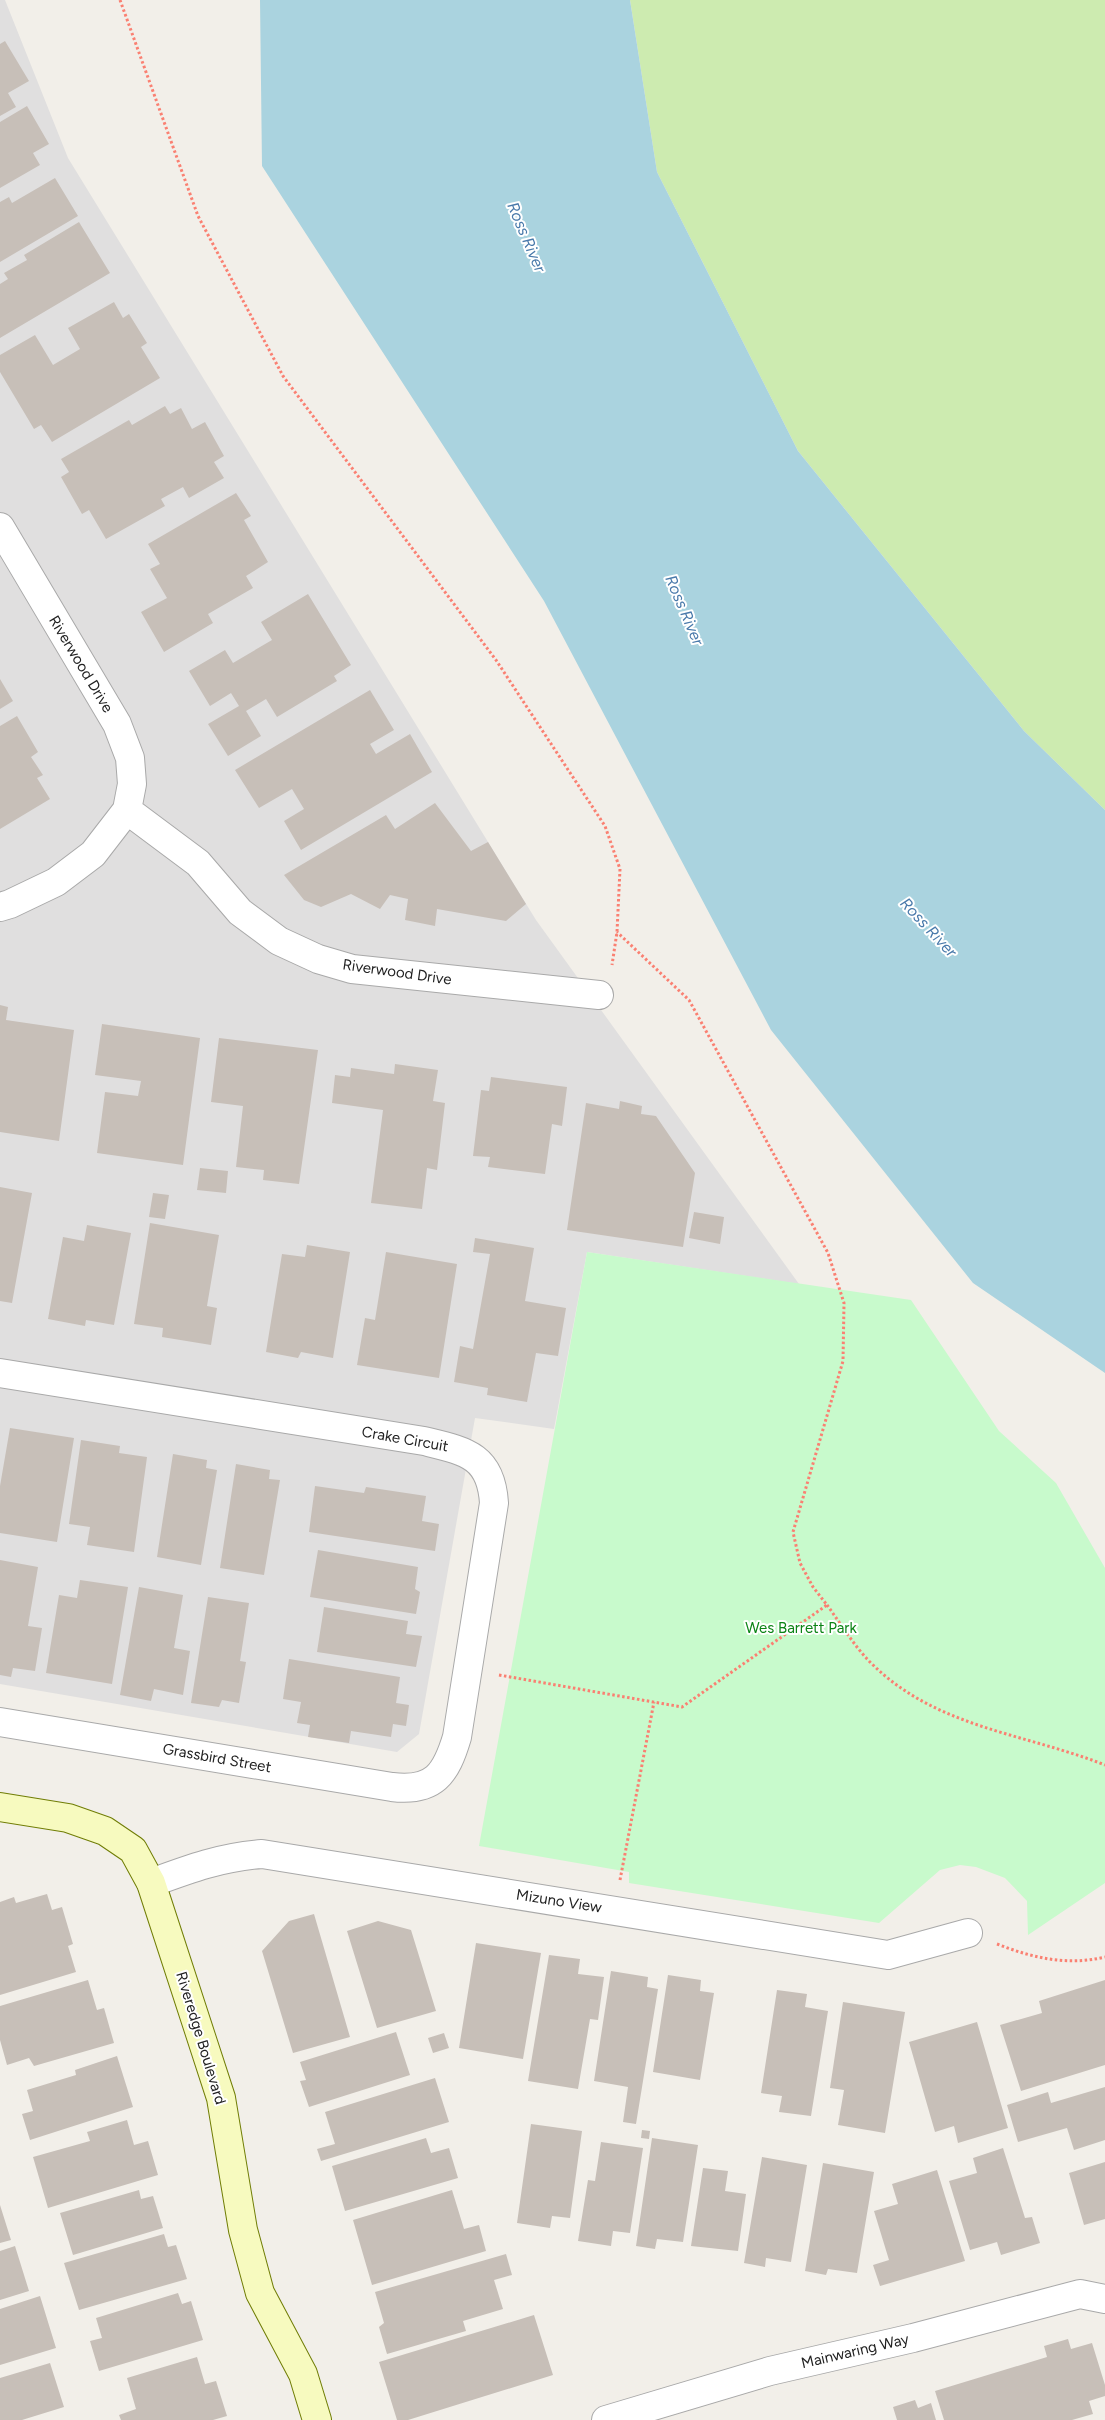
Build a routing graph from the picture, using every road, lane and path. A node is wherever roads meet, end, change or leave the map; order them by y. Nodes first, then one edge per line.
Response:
1 (120, 0) edge
2 (0, 527) edge
3 (127, 810) junction
4 (0, 907) edge
5 (617, 932) junction
6 (599, 995) joint
7 (0, 1372) edge
8 (827, 1605) junction
9 (495, 1674) dead end
10 (654, 1702) junction
11 (0, 1722) edge
12 (1105, 1765) edge
13 (434, 1782) joint
14 (0, 1807) edge
15 (151, 1884) junction
16 (616, 1911) junction
17 (968, 1933) joint
18 (1105, 1957) edge
19 (1105, 2299) edge
20 (317, 2420) edge
21 (606, 2420) edge

1 - 5 path
2 - 3 street, Riverwood Drive
3 - 4 street, Riverwood Drive
3 - 6 street, Riverwood Drive
5 - 6 path
5 - 8 path
7 - 13 street, Crake Circuit
8 - 10 path
8 - 12 path
9 - 10 path
10 - 16 path
11 - 13 street, Grassbird Street
14 - 15 street, Riveredge Boulevard
15 - 16 street, Mizuno View
15 - 20 street, Riveredge Boulevard
16 - 17 street, Mizuno View
17 - 18 path
19 - 21 street, Mainwaring Way

